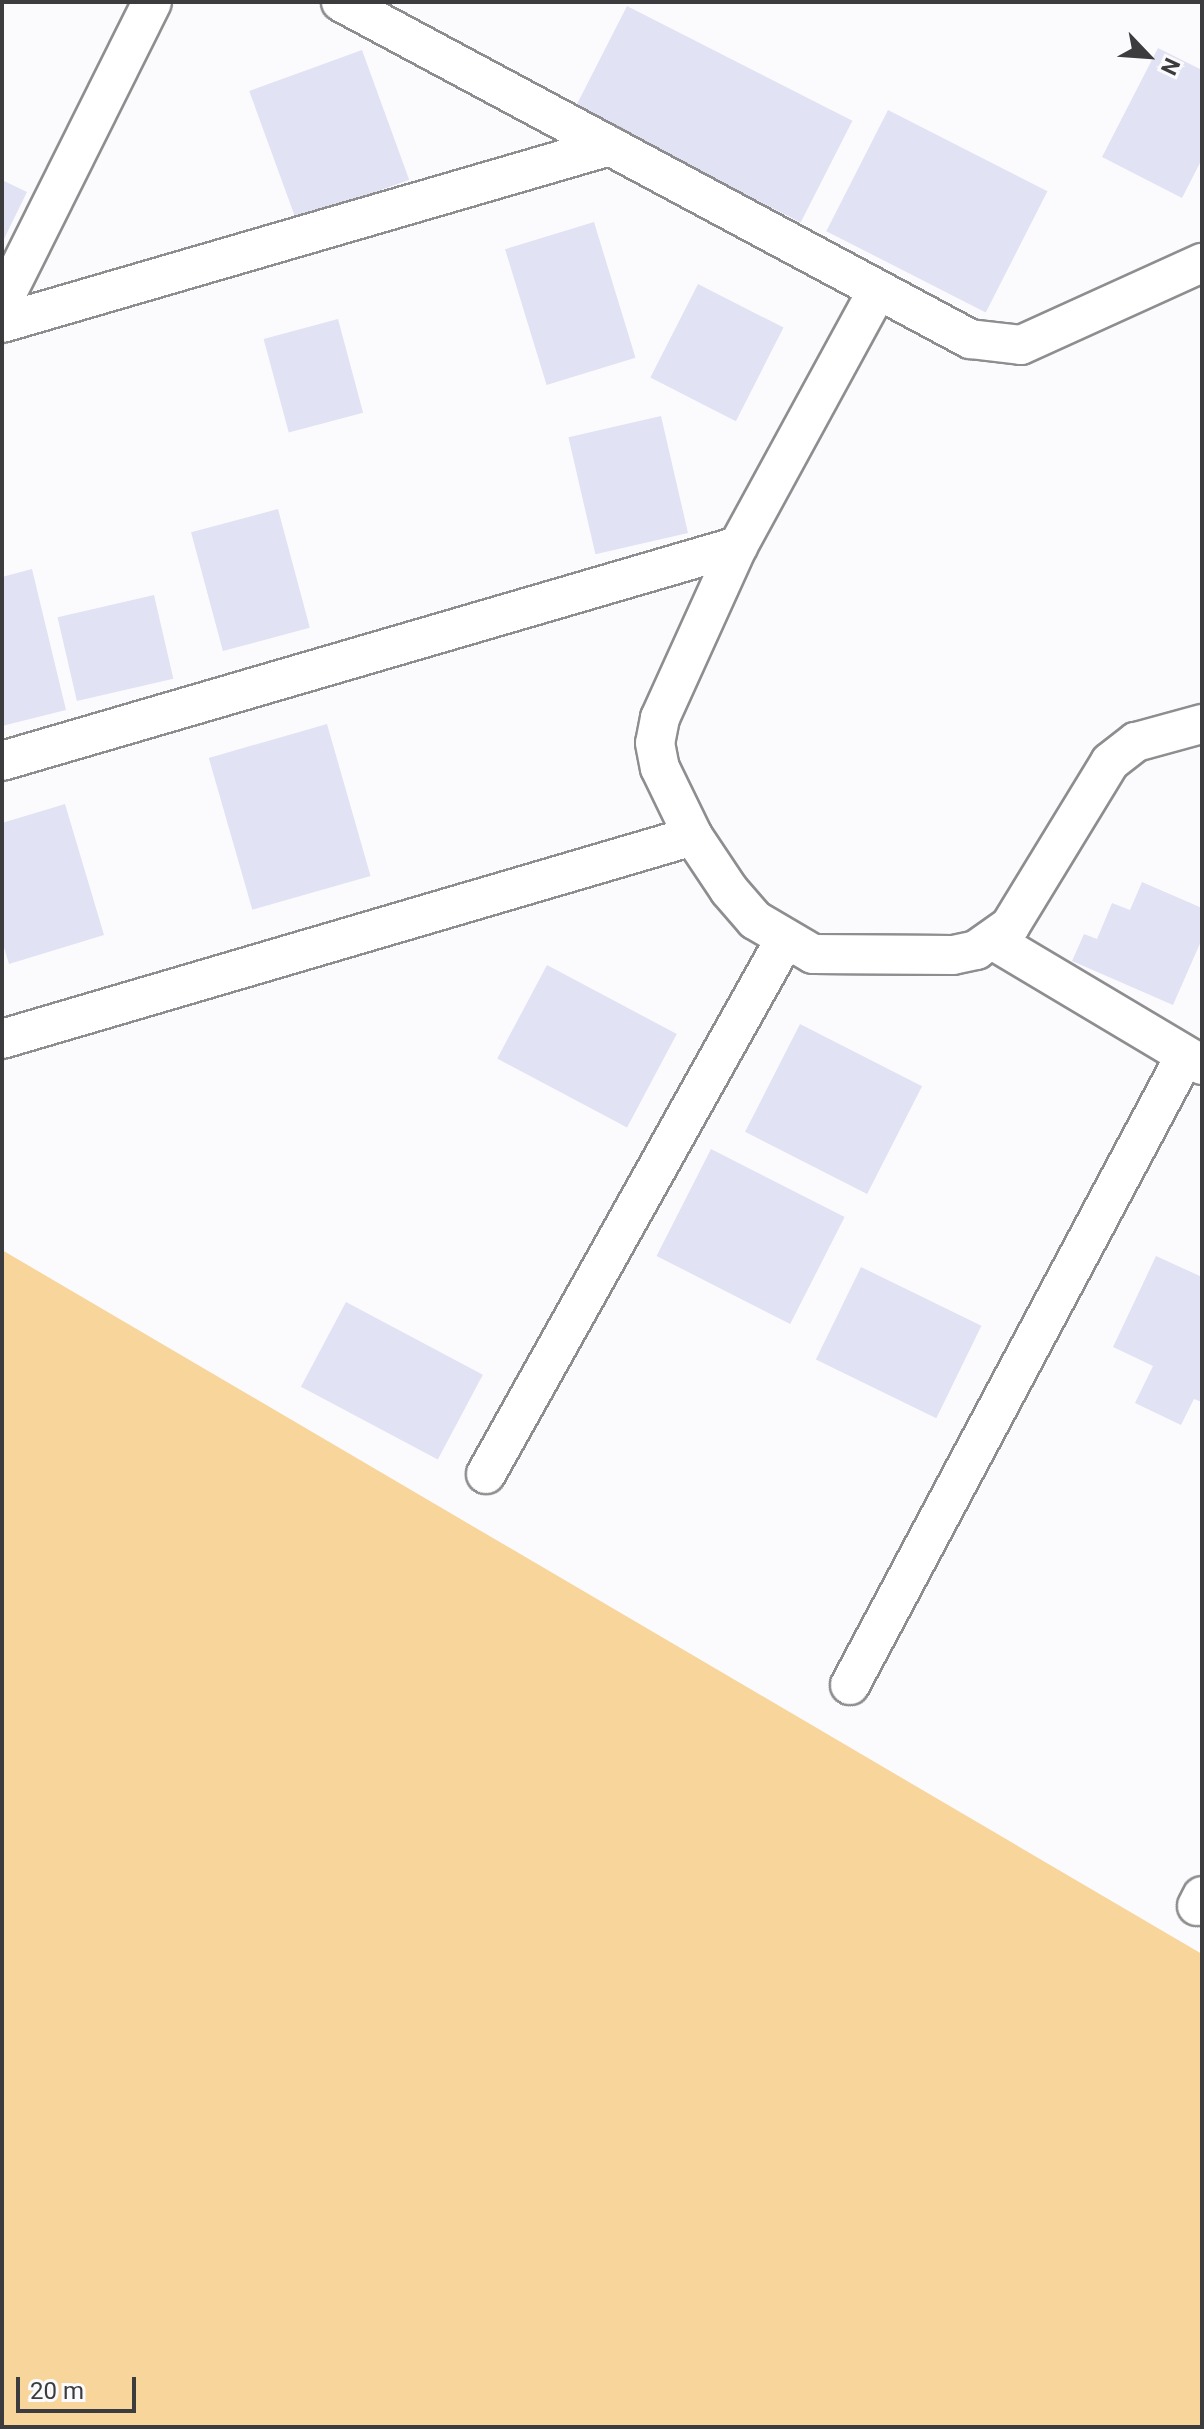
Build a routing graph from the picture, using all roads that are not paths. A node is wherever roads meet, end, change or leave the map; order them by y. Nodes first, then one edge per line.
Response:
1 (152, 2) edge
2 (341, 2) edge
3 (610, 146) junction
4 (1202, 263) edge
5 (876, 293) junction
6 (2, 303) edge
7 (2, 323) edge
8 (738, 546) junction
9 (1202, 724) edge
10 (2, 761) edge
11 (693, 836) junction
12 (784, 941) junction
13 (994, 941) junction
14 (2, 1039) edge
15 (1194, 1061) edge
16 (486, 1474) dead end
17 (850, 1685) dead end

1 - 6 street
2 - 3 street
3 - 5 street
3 - 7 street
4 - 5 street
5 - 8 street
8 - 10 street
8 - 11 street
9 - 13 street
11 - 12 street
11 - 14 street
12 - 13 street
12 - 16 street
13 - 15 street
15 - 17 street

